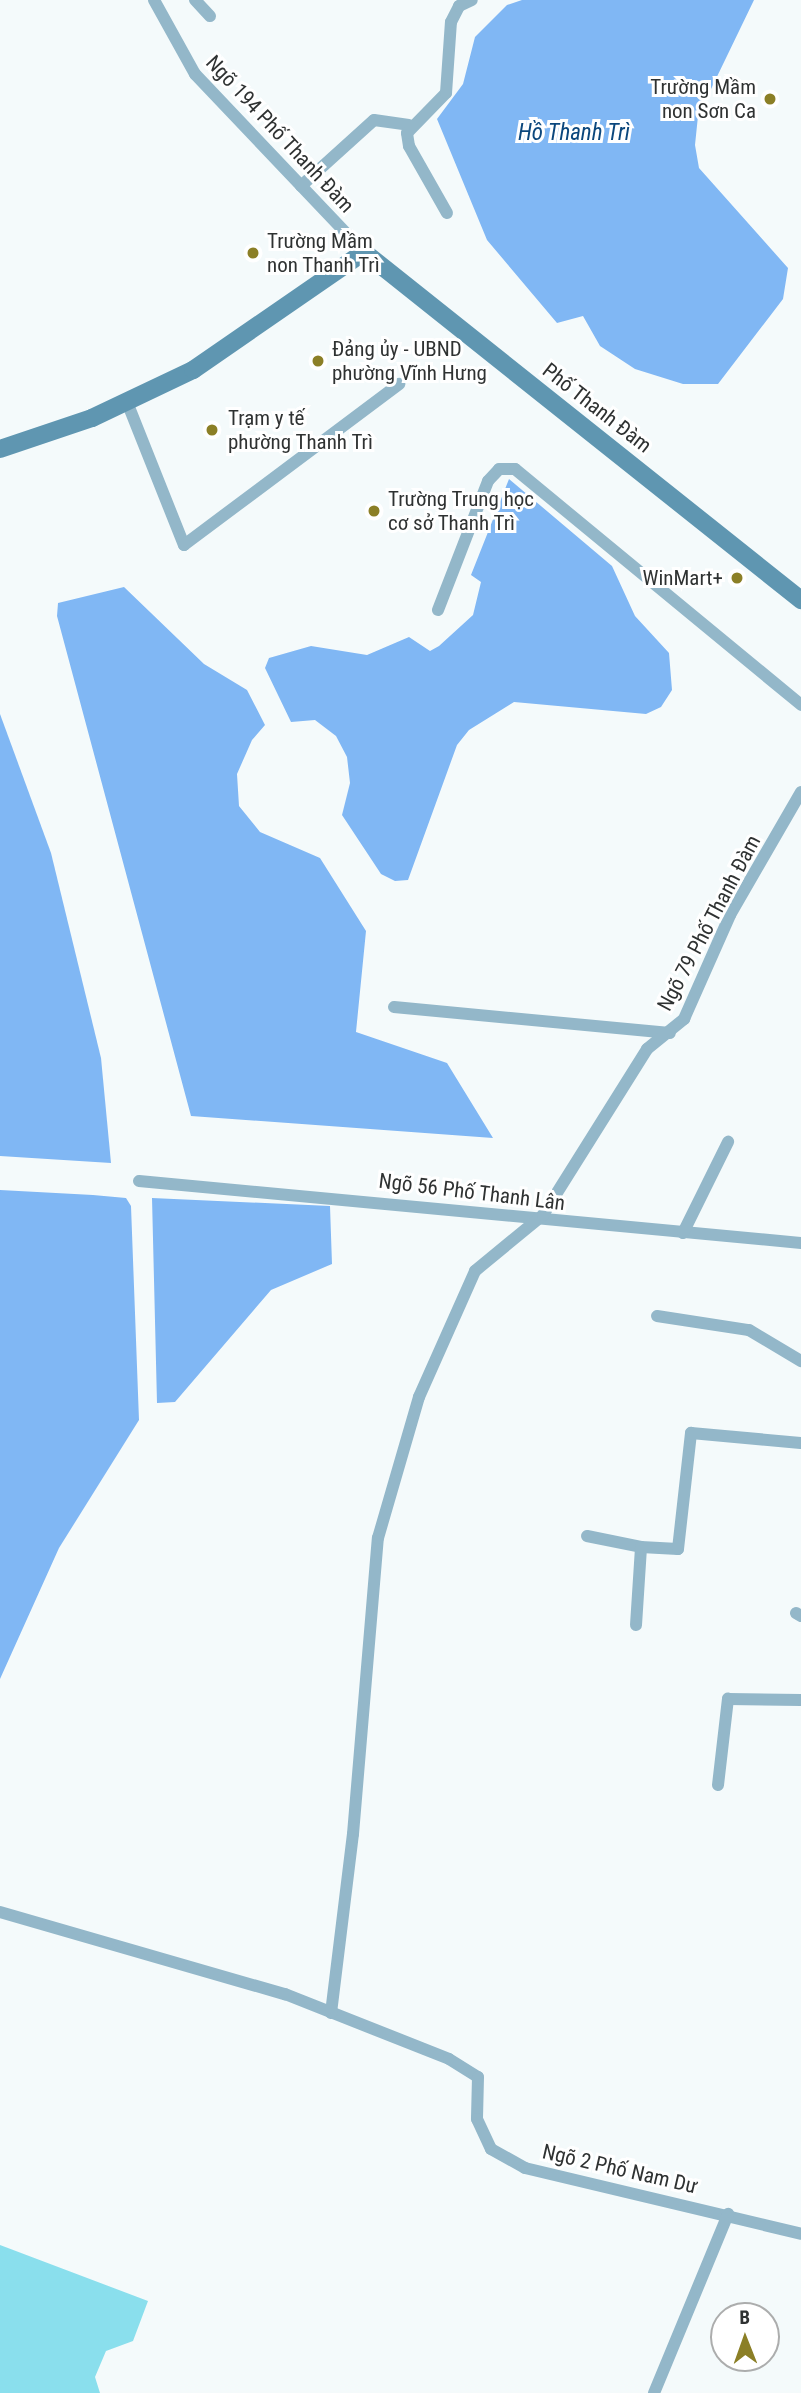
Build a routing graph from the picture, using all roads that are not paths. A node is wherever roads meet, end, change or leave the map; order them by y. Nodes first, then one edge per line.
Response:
1 (154, 0) edge
2 (195, 0) edge
3 (472, 0) edge
4 (210, 16) dead end
5 (409, 125) junction
6 (301, 186) junction
7 (447, 213) dead end
8 (364, 252) junction
9 (399, 384) dead end
10 (127, 402) junction
11 (0, 449) edge
12 (801, 600) edge
13 (438, 610) dead end
14 (801, 705) edge
15 (801, 792) edge
16 (394, 1007) dead end
17 (670, 1033) junction
18 (728, 1142) dead end
19 (139, 1181) dead end
20 (542, 1215) junction
21 (683, 1233) junction
22 (801, 1243) edge
23 (657, 1316) dead end
24 (801, 1361) edge
25 (801, 1443) edge
26 (587, 1536) dead end
27 (641, 1547) junction
28 (636, 1625) dead end
29 (801, 1700) edge
30 (718, 1785) dead end
31 (0, 1912) edge
32 (331, 2013) junction
33 (728, 2214) junction
34 (801, 2234) edge
35 (654, 2393) edge

1 - 6 street, Ngõ 194 Phố Thanh Đàm
2 - 4 street
3 - 5 street
5 - 6 street
5 - 7 street
6 - 8 street, Ngõ 194 Phố Thanh Đàm
8 - 10 street
8 - 12 street, Phố Thanh Đàm
9 - 10 street
10 - 11 street
13 - 14 street
15 - 17 street, Ngõ 79 Phố Thanh Đàm
16 - 17 street
17 - 20 street, Ngõ 79 Phố Thanh Đàm
18 - 21 street
19 - 20 street, Ngõ 56 Phố Thanh Lân
20 - 21 street, Ngõ 56 Phố Thanh Lân
20 - 32 street, Ngõ 79 Phố Thanh Đàm
21 - 22 street, Ngõ 56 Phố Thanh Lân
23 - 24 street
25 - 27 street
26 - 27 street
27 - 28 street
29 - 30 street
31 - 32 street
32 - 33 street, Ngõ 2 Phố Nam Dư
33 - 34 street
33 - 35 street

